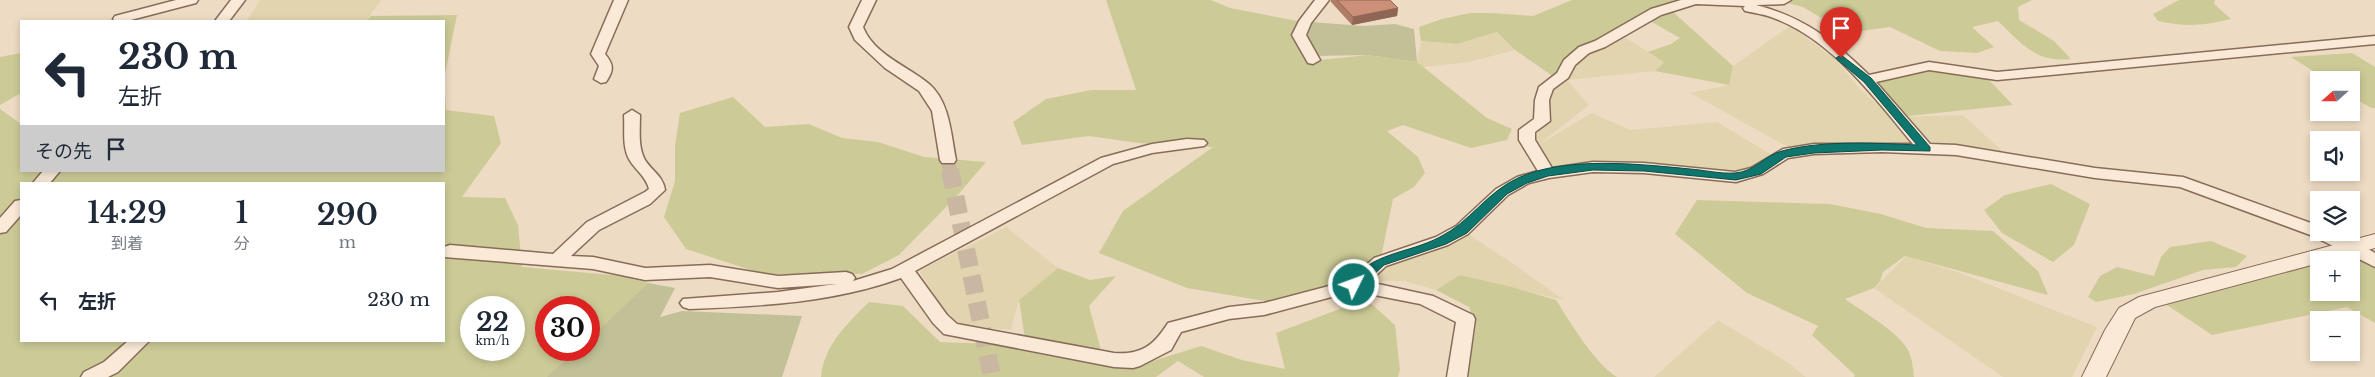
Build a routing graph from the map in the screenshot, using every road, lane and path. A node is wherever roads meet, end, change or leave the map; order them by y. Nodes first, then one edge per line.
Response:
1 (191, 0) edge
2 (238, 0) edge
3 (621, 0) edge
4 (869, 0) edge
5 (1322, 0) edge
6 (1694, 0) edge
7 (1784, 0) edge
8 (1711, 2) junction
9 (120, 19) dead end
10 (223, 20) edge
11 (2375, 40) edge
12 (1313, 60) dead end
13 (601, 79) dead end
14 (1867, 80) junction
15 (632, 114) dead end
16 (1198, 143) dead end
17 (1926, 149) junction
18 (948, 160) tunnel mouth
19 (51, 172) edge
20 (1547, 173) junction
21 (42, 182) edge
22 (20, 205) edge
23 (0, 228) edge
24 (2310, 228) edge
25 (2339, 241) edge
26 (2375, 241) edge
27 (2352, 247) junction
28 (445, 252) edge
29 (558, 259) junction
30 (2375, 261) edge
31 (905, 271) junction
32 (867, 284) junction
33 (1354, 285) junction
34 (689, 303) dead end
35 (139, 342) edge
36 (91, 377) edge
37 (1457, 377) edge
38 (2094, 377) edge

1 - 9 street
2 - 10 street
3 - 13 street
4 - 18 street
5 - 12 street
6 - 8 street
6 - 20 street
7 - 8 street
8 - 14 street
11 - 14 street
14 - 17 street
15 - 29 street
16 - 31 street
17 - 20 street
17 - 24 street
19 - 21 street
20 - 33 street
22 - 23 street
25 - 27 street
26 - 27 street
27 - 30 street
27 - 38 street
28 - 29 street
29 - 32 street
31 - 32 street
31 - 33 street
32 - 34 street
33 - 37 street
35 - 36 street

